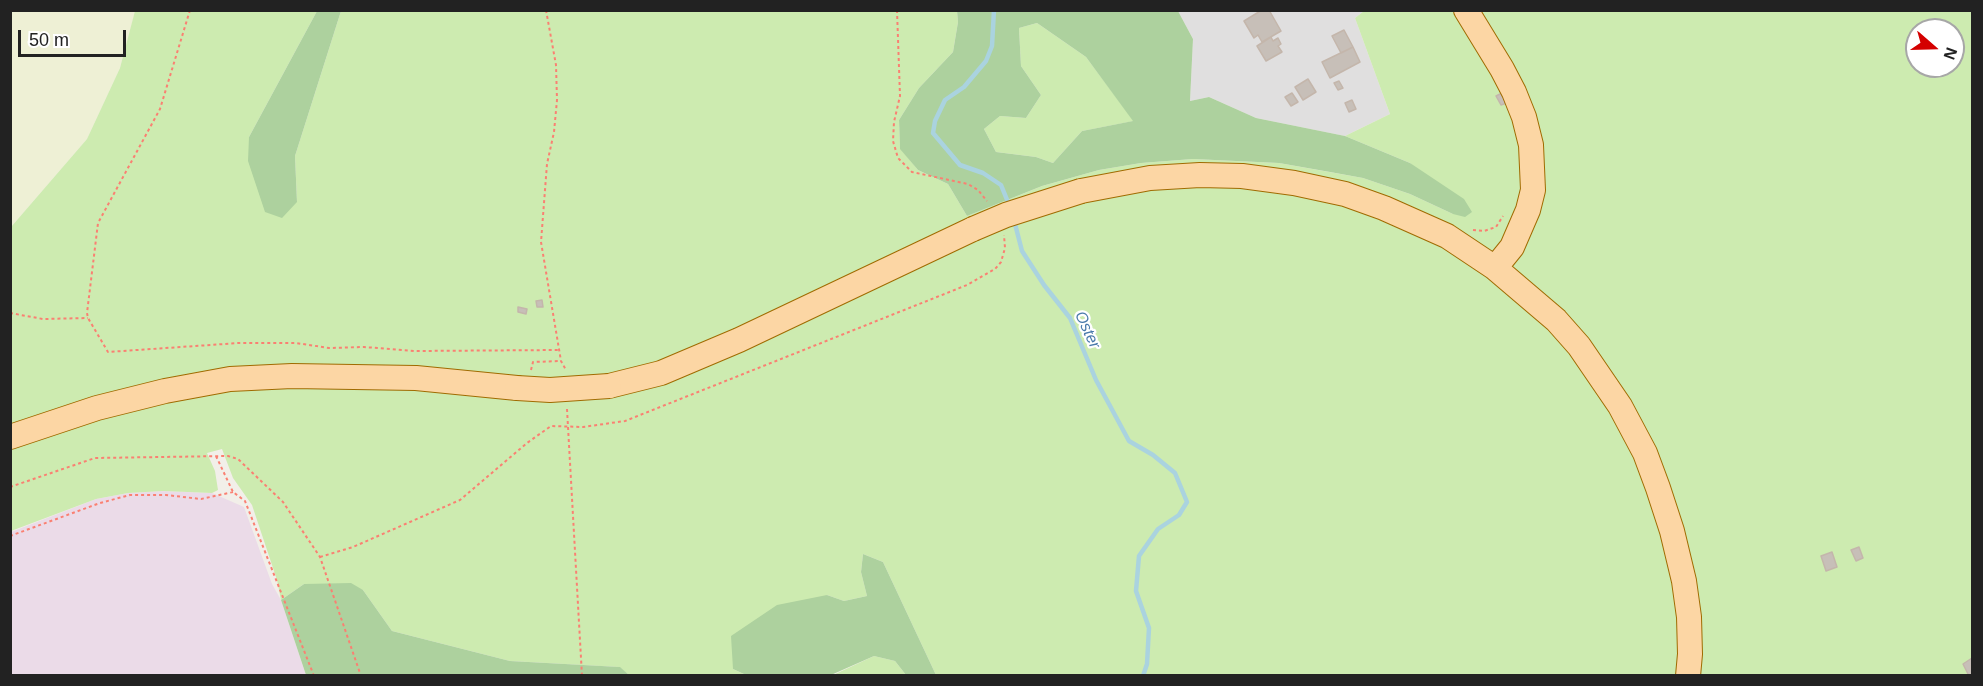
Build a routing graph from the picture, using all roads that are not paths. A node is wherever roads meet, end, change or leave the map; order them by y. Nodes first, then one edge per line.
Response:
1 (1466, 10) edge
2 (1496, 268) junction
3 (10, 437) edge
4 (1688, 675) edge

1 - 2 main road
2 - 3 main road, bridge
2 - 4 main road

